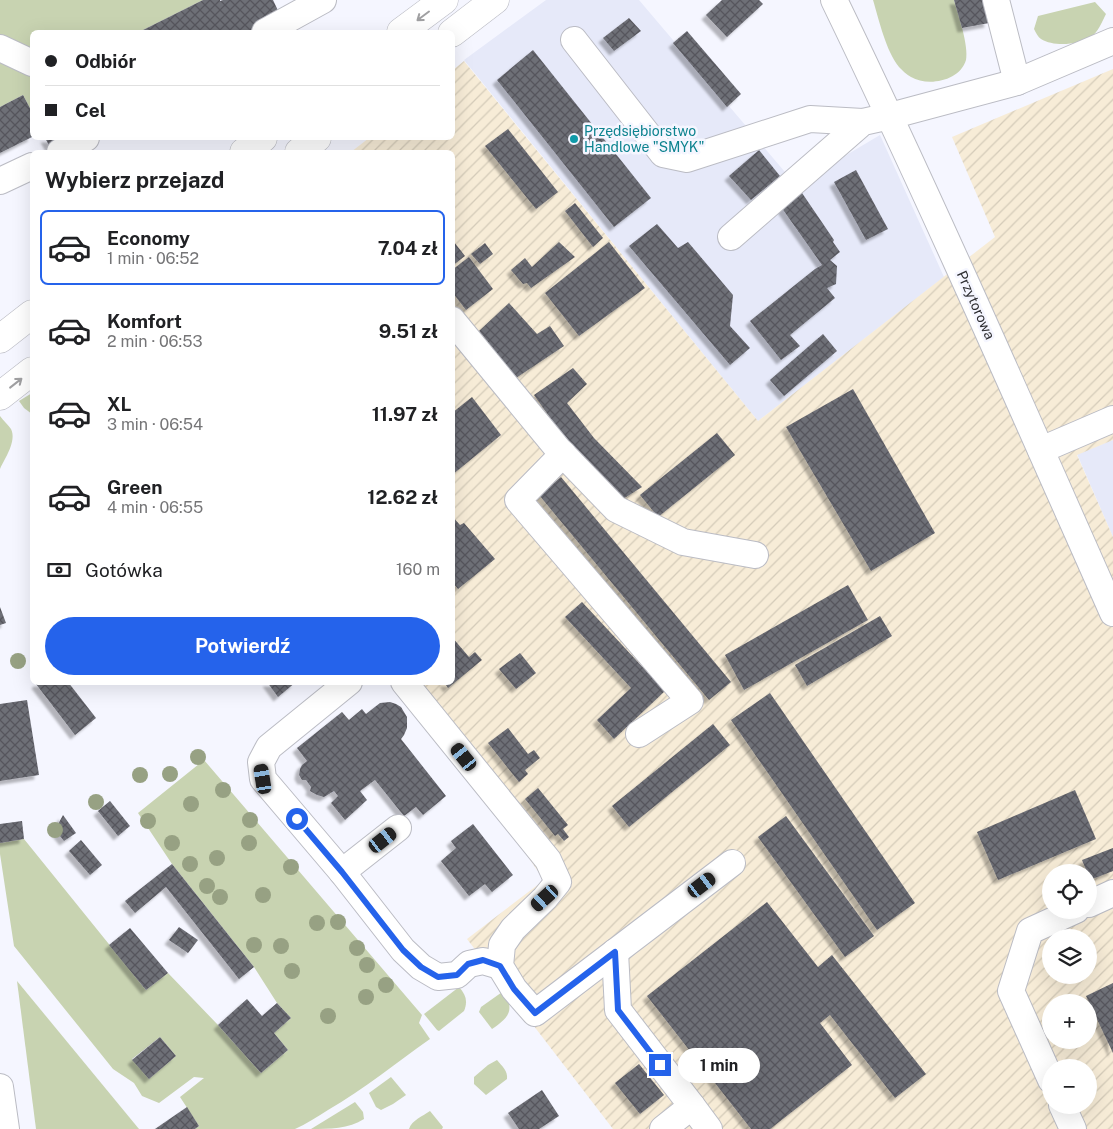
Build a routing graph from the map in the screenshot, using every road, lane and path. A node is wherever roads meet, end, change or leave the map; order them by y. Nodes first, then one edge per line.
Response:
1 (323, 0) edge
2 (444, 0) edge
3 (495, 0) edge
4 (834, 0) edge
5 (996, 0) edge
6 (269, 30) edge
7 (404, 30) edge
8 (455, 31) edge
9 (574, 40) dead end
10 (1113, 41) edge
11 (0, 48) edge
12 (30, 62) edge
13 (1017, 82) junction
14 (890, 116) junction
15 (863, 122) junction
16 (83, 140) edge
17 (261, 140) edge
18 (65, 150) edge
19 (247, 150) edge
20 (30, 167) edge
21 (0, 181) edge
22 (731, 237) dead end
23 (30, 316) edge
24 (455, 324) edge
25 (0, 340) edge
26 (30, 372) edge
27 (0, 396) edge
28 (1113, 419) edge
29 (1041, 450) junction
30 (563, 454) junction
31 (755, 555) dead end
32 (1113, 613) edge
33 (345, 685) edge
34 (406, 685) edge
35 (639, 734) dead end
36 (398, 828) dead end
37 (732, 863) dead end
38 (342, 872) junction
39 (1113, 893) edge
40 (1097, 900) edge
41 (1056, 919) edge
42 (615, 952) junction
43 (500, 966) junction
44 (1042, 1060) edge
45 (0, 1087) edge
46 (692, 1106) junction
47 (1066, 1114) edge
48 (6, 1129) edge
49 (663, 1129) edge
50 (709, 1129) edge
51 (1073, 1129) edge

1 - 6 street
2 -> 7 main road
3 - 8 main road
4 - 14 street, Przytorowa
5 - 13 street
9 - 15 street
10 - 13 street
11 - 12 street
13 - 14 street
14 - 15 street
14 - 29 street, Przytorowa
15 - 22 street
16 - 18 street
17 - 19 main road
20 - 21 street
23 - 25 main road
24 - 30 street
27 -> 26 main road
28 - 29 street
29 - 32 street, Przytorowa
30 - 31 street
30 - 35 street
33 - 38 street
34 - 43 street
36 - 38 street
37 - 42 street
38 - 43 street
39 - 40 street
41 - 44 street
42 - 43 street
42 - 46 street
45 - 48 street
46 - 49 street
46 - 50 street
47 - 51 street

